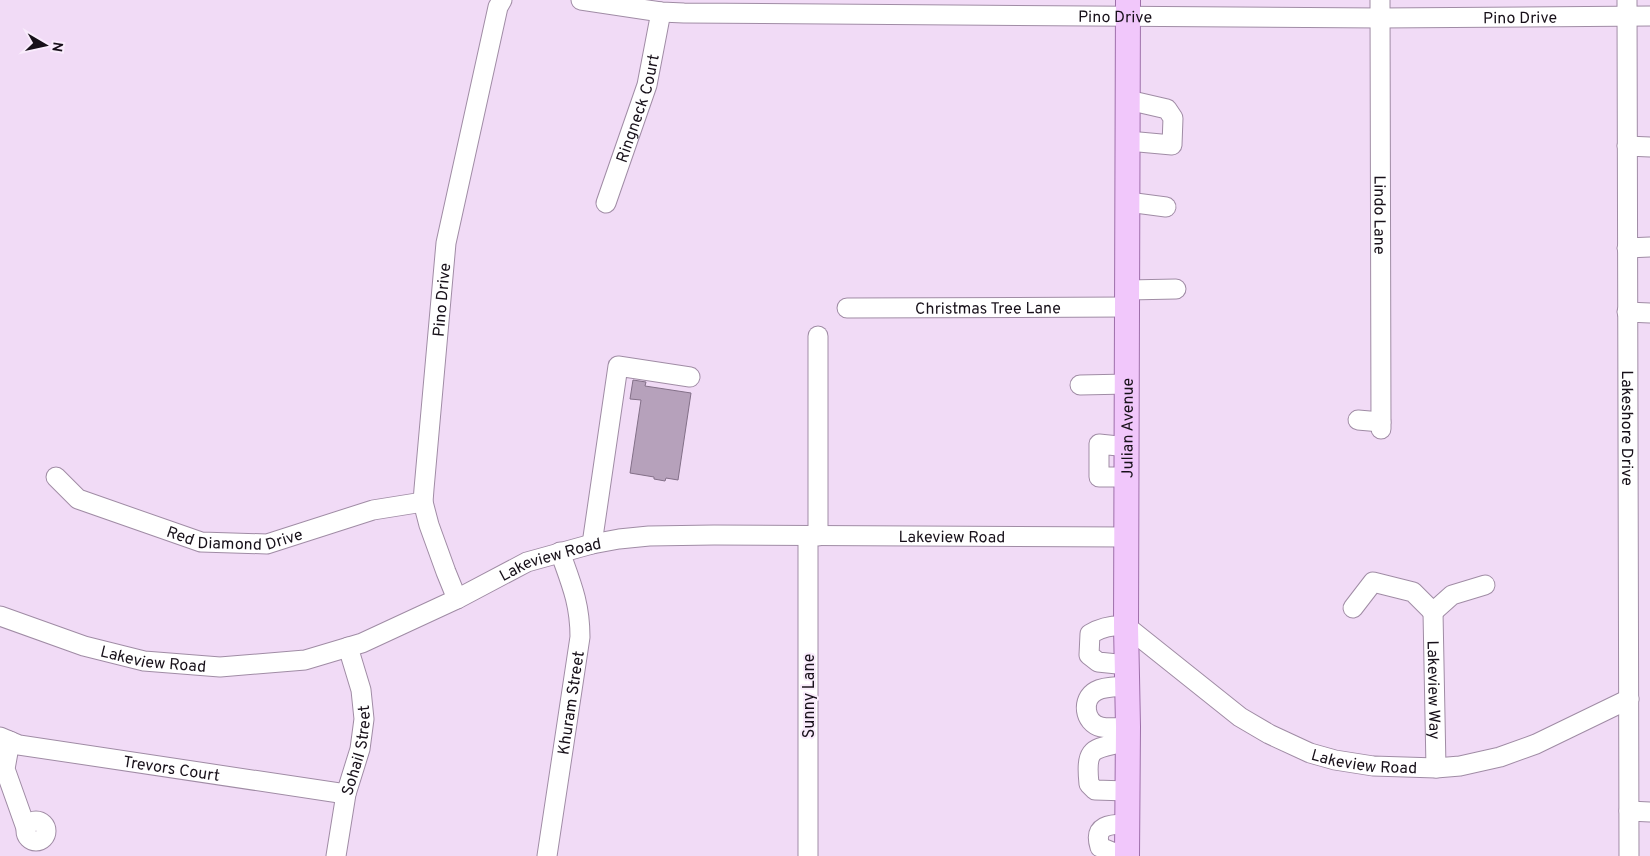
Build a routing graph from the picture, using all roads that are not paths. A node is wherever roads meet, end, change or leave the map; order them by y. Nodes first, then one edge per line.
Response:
1 (502, 0) edge
2 (582, 0) edge
3 (1128, 8) edge
4 (1627, 8) edge
5 (1380, 9) edge
6 (661, 12) junction
7 (1650, 16) edge
8 (1128, 100) junction
9 (1128, 141) junction
10 (1627, 146) junction
11 (1650, 147) edge
12 (1128, 202) junction
13 (606, 203) dead end
14 (1166, 207) dead end
15 (1650, 247) edge
16 (1627, 248) junction
17 (1176, 289) dead end
18 (1128, 299) junction
19 (847, 308) dead end
20 (1627, 312) junction
21 (1650, 312) edge
22 (818, 336) dead end
23 (690, 377) dead end
24 (1128, 384) junction
25 (1080, 385) dead end
26 (1358, 420) dead end
27 (56, 477) dead end
28 (423, 502) junction
29 (813, 536) junction
30 (1126, 538) junction
31 (592, 544) junction
32 (560, 552) junction
33 (1485, 585) dead end
34 (457, 599) junction
35 (1353, 608) dead end
36 (1433, 612) junction
37 (0, 616) edge
38 (1126, 626) junction
39 (348, 647) junction
40 (1127, 675) junction
41 (1629, 699) junction
42 (1128, 734) junction
43 (5, 739) edge
44 (1436, 768) junction
45 (1127, 791) junction
46 (346, 794) junction
47 (1629, 811) junction
48 (1650, 812) edge
49 (26, 828) dead end
50 (1127, 854) edge
51 (336, 856) edge
52 (547, 856) edge
53 (808, 856) edge
54 (1629, 856) edge

1 - 28 street, Pino Drive
2 - 6 street, Pino Drive
3 - 5 street, Pino Drive
3 - 6 street, Pino Drive
3 - 8 main road, Julian Avenue
4 - 5 street, Pino Drive
4 - 7 street, Pino Drive
4 - 10 street, Lakeshore Drive
5 - 26 street, Lindo Lane
6 - 13 street, Ringneck Court
8 - 9 main road, Julian Avenue
8 - 9 street
9 - 12 main road, Julian Avenue
10 - 11 street
10 - 16 street, Lakeshore Drive
12 - 14 street
12 - 18 main road, Julian Avenue
15 - 16 street
16 - 20 street, Lakeshore Drive
17 - 18 street, Christmas Tree Lane
18 - 19 street, Christmas Tree Lane
18 - 24 main road, Julian Avenue
20 - 21 street
20 - 41 street, Lakeshore Drive
22 - 29 street, Sunny Lane
23 - 31 street
24 - 25 street
24 - 30 main road, Julian Avenue
27 - 28 street, Red Diamond Drive
28 - 34 street, Pino Drive
29 - 30 street, Lakeview Road
29 - 31 street, Lakeview Road
29 - 53 street, Sunny Lane
30 - 38 main road, Julian Avenue
31 - 32 street, Lakeview Road
32 - 34 street, Lakeview Road
32 - 52 street, Khuram Street
33 - 36 street
34 - 39 street, Lakeview Road
35 - 36 street
36 - 44 street, Lakeview Way
37 - 39 street, Lakeview Road
38 - 40 main road, Julian Avenue
38 - 40 street
38 - 44 street, Lakeview Road
39 - 46 street, Sohail Street
40 - 42 main road, Julian Avenue
40 - 42 street
41 - 44 street, Lakeview Road
41 - 47 street, Lakeshore Drive
42 - 45 main road, Julian Avenue
42 - 45 street
43 - 46 street, Trevors Court
43 - 49 street
45 - 50 main road, Julian Avenue
46 - 51 street, Sohail Street
47 - 48 street
47 - 54 street, Lakeshore Drive

